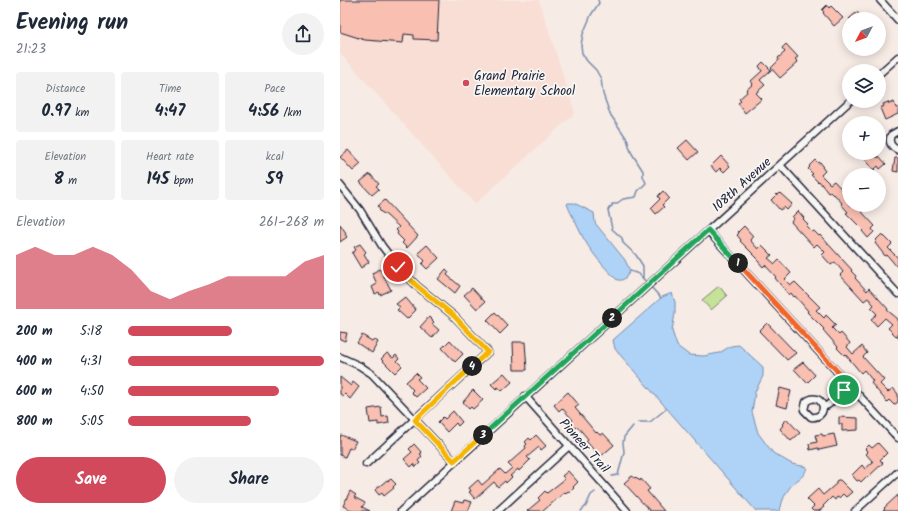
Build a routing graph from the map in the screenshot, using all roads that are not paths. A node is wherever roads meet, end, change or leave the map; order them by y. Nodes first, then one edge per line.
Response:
1 (880, 0) edge
2 (898, 20) edge
3 (898, 57) edge
4 (886, 68) edge
5 (842, 108) edge
6 (898, 131) edge
7 (898, 150) edge
8 (780, 164) junction
9 (340, 185) edge
10 (708, 230) junction
11 (898, 294) edge
12 (340, 357) edge
13 (850, 385) junction
14 (525, 396) junction
15 (823, 407) dead end
16 (415, 420) junction
17 (898, 438) edge
18 (569, 446) junction
19 (454, 461) junction
20 (366, 464) dead end
21 (898, 472) edge
22 (401, 511) edge
23 (498, 511) edge
24 (627, 511) edge
25 (855, 511) edge

1 - 2 street
3 - 4 street
5 - 8 street, 108th Avenue
6 - 7 street
8 - 10 street, 108th Avenue
8 - 11 street
9 - 16 street
10 - 13 street
10 - 14 street, 108th Avenue
12 - 16 street
13 - 15 street
13 - 17 street
14 - 18 street, Pioneer Trail
14 - 19 street, 108th Avenue
16 - 19 street
16 - 20 street
18 - 23 street
18 - 24 street, Pioneer Trail
19 - 22 street, 108th Avenue
21 - 25 street

